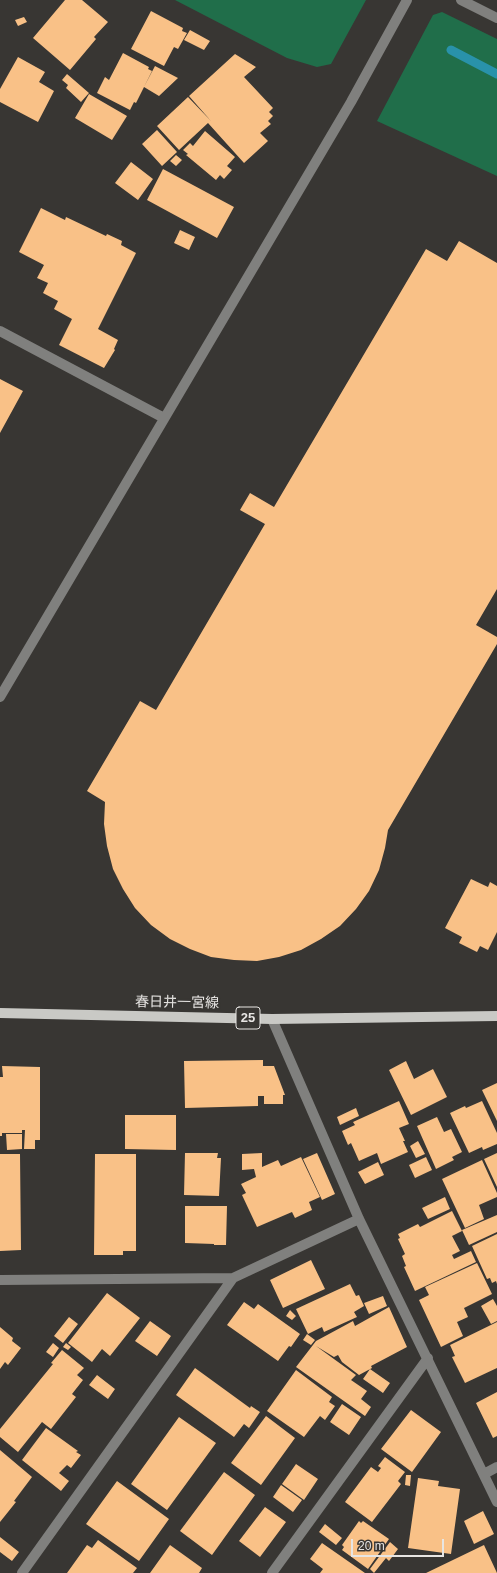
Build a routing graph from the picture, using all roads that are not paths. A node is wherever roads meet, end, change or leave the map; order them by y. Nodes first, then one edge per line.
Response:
1 (407, 0) edge
2 (461, 0) edge
3 (497, 18) edge
4 (0, 331) edge
5 (164, 418) junction
6 (0, 697) edge
7 (0, 1013) edge
8 (497, 1016) edge
9 (272, 1019) junction
10 (359, 1219) junction
11 (233, 1278) junction
12 (0, 1280) edge
13 (428, 1358) junction
14 (497, 1467) edge
15 (484, 1474) junction
16 (497, 1502) edge
17 (22, 1573) edge
18 (272, 1573) edge

1 - 5 street
2 - 3 street
4 - 5 street
5 - 6 street
7 - 9 main road, 春日井一宮線 / 25
8 - 9 main road, 春日井一宮線 / 25
9 - 10 street
10 - 11 street
10 - 13 street
11 - 12 street
11 - 17 street
13 - 15 street
13 - 18 street
14 - 15 street
15 - 16 street

